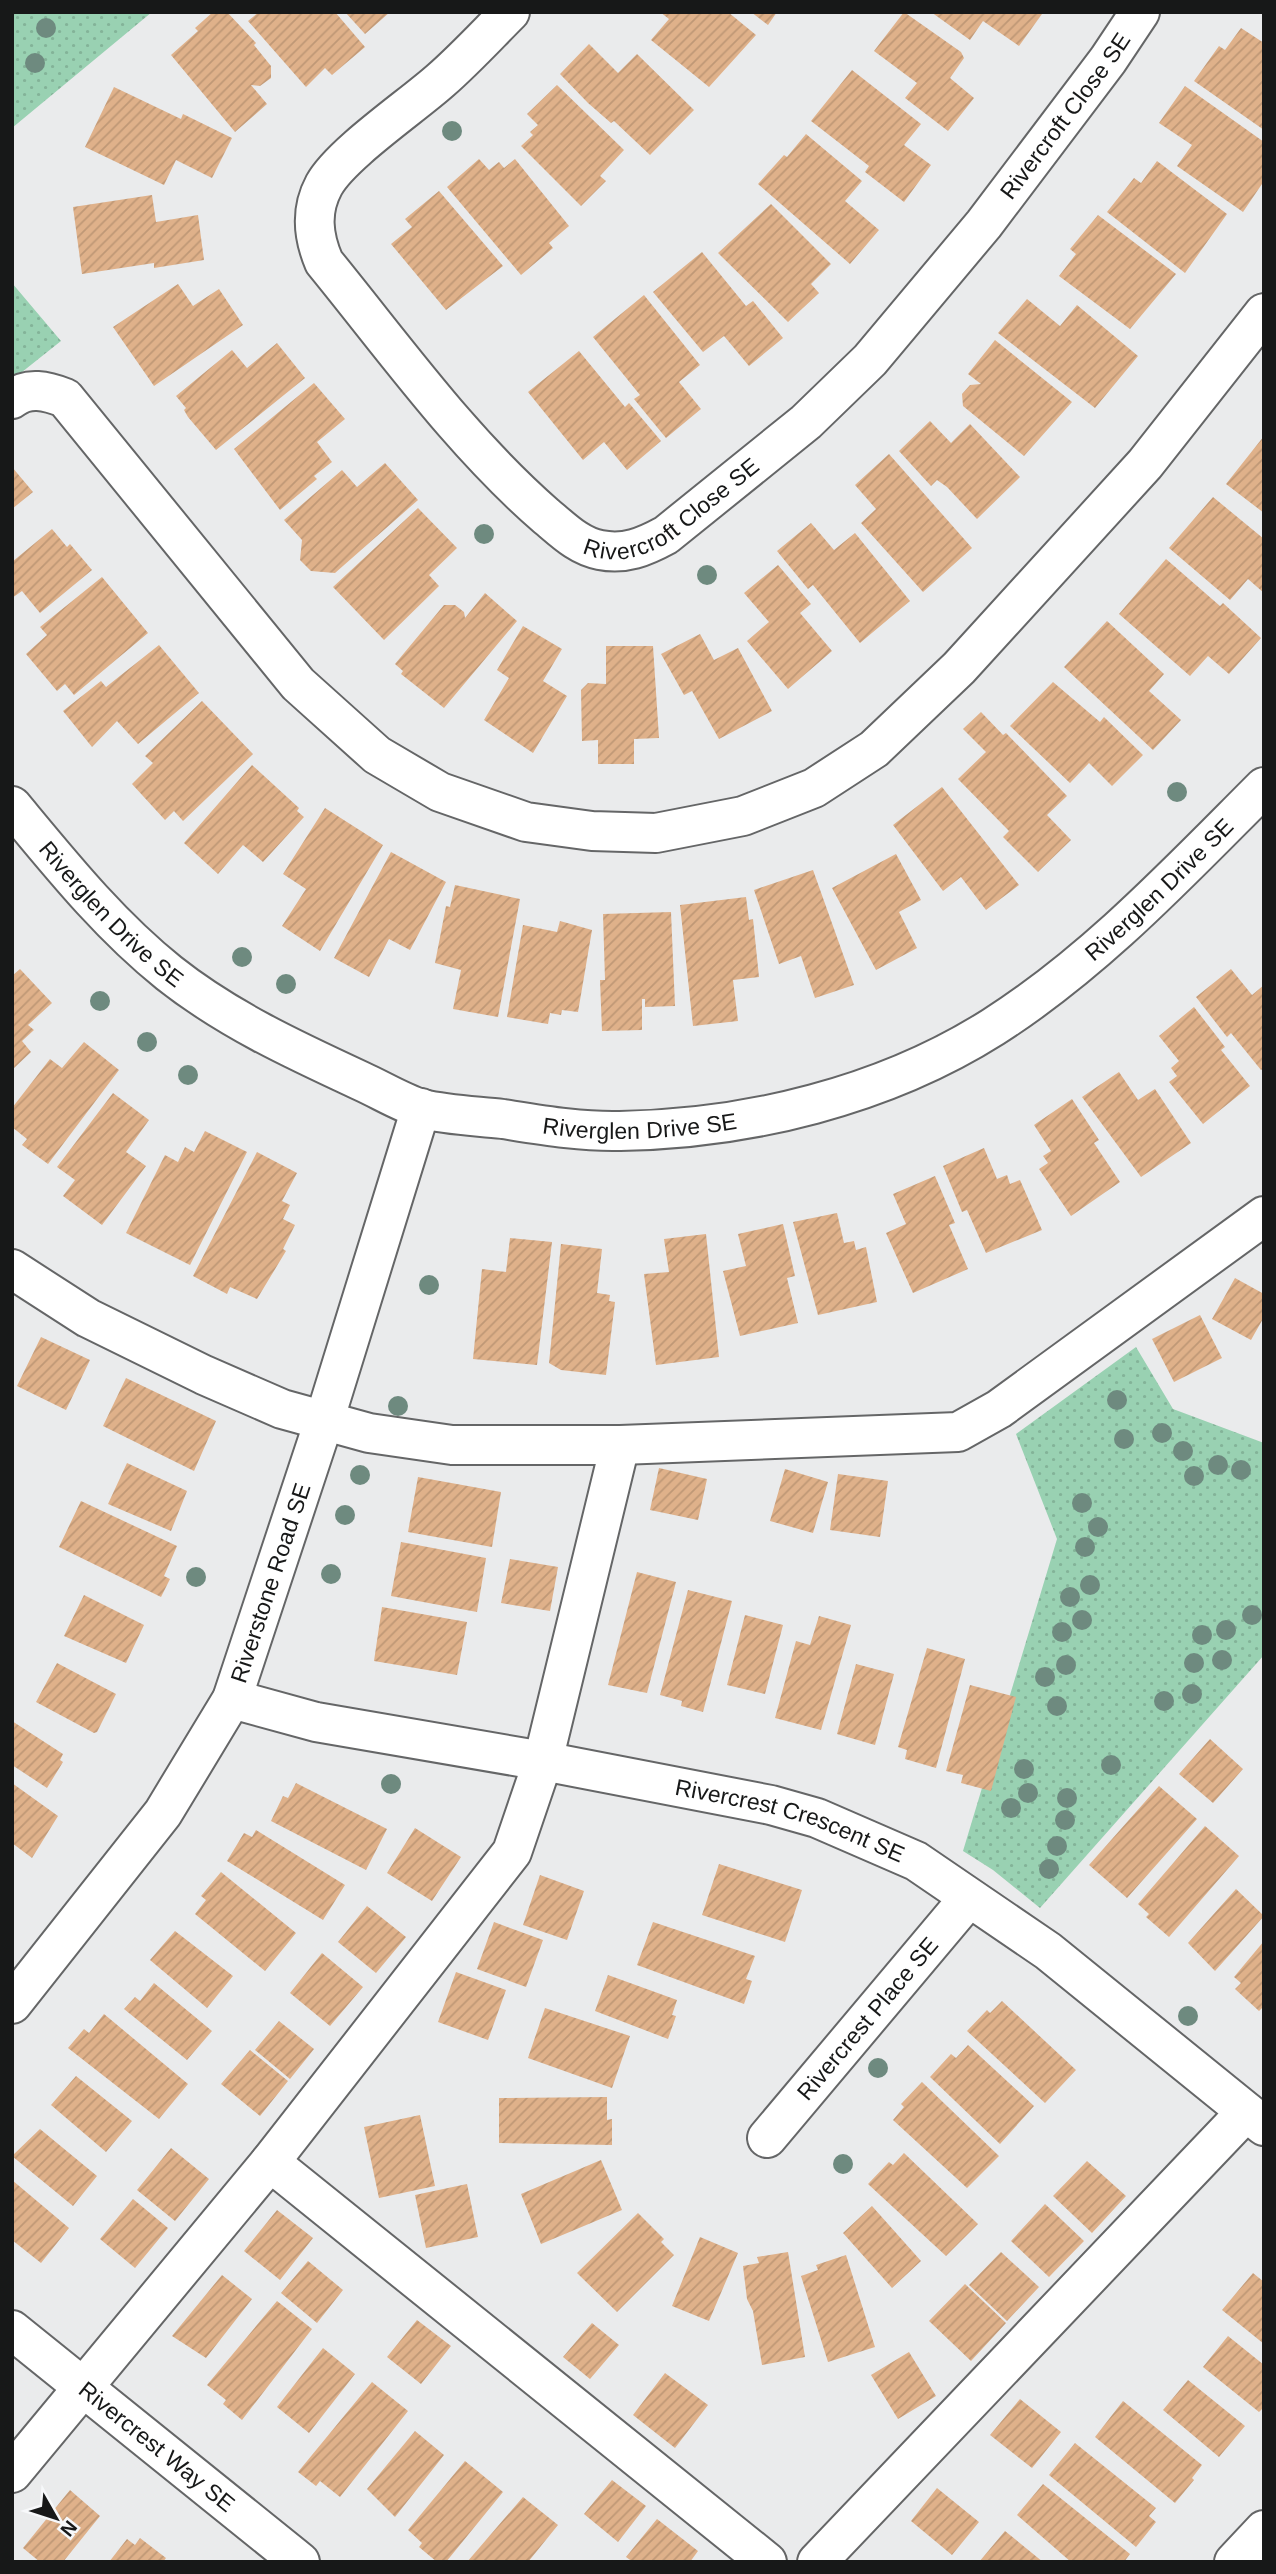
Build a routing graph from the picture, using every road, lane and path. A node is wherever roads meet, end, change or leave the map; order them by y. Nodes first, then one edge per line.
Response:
1 (510, 12) edge
2 (1140, 12) edge
3 (1264, 313) edge
4 (12, 399) edge
5 (1264, 787) edge
6 (12, 806) edge
7 (421, 1108) junction
8 (1264, 1216) edge
9 (12, 1269) edge
10 (325, 1418) junction
11 (620, 1445) junction
12 (232, 1699) junction
13 (543, 1761) junction
14 (968, 1899) junction
15 (12, 2004) edge
16 (1255, 2119) edge
17 (766, 2138) dead end
18 (270, 2162) junction
19 (12, 2330) edge
20 (82, 2387) junction
21 (12, 2473) edge
22 (1264, 2530) edge
23 (300, 2562) edge
24 (767, 2562) edge
25 (817, 2562) edge
26 (1234, 2562) edge

1 - 2 street, Rivercroft Close SE
3 - 4 street
5 - 7 street, Riverglen Drive SE
6 - 7 street, Riverglen Drive SE
7 - 10 street, Riverstone Road SE
8 - 11 street
9 - 10 street
10 - 11 street
10 - 12 street, Riverstone Road SE
11 - 13 street
12 - 13 street, Rivercrest Crescent SE
12 - 15 street, Riverstone Road SE
13 - 14 street, Rivercrest Crescent SE
13 - 18 street
14 - 16 street, Rivercrest Crescent SE
14 - 17 street, Rivercrest Place SE
16 - 25 street
18 - 20 street
18 - 24 street
19 - 20 street, Rivercrest Way SE
20 - 21 street
20 - 23 street, Rivercrest Way SE
22 - 26 street

